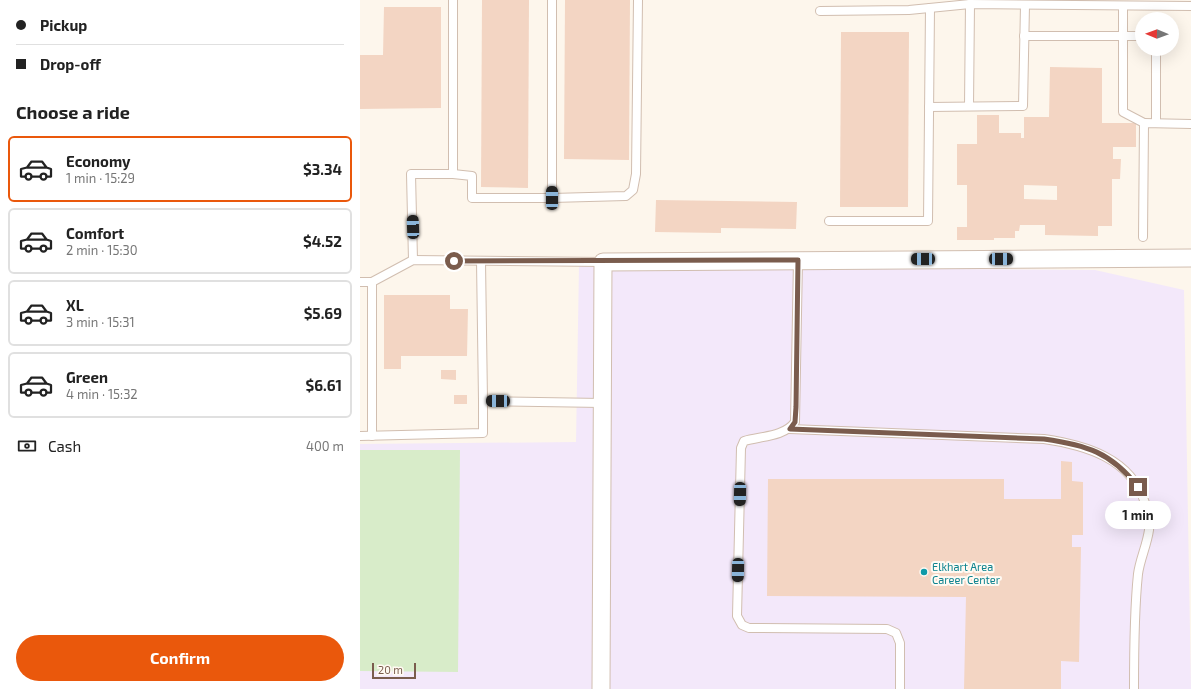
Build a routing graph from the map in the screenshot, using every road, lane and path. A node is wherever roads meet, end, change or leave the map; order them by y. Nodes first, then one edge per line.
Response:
1 (453, 0) edge
2 (552, 0) edge
3 (638, 0) edge
4 (970, 4) junction
5 (1025, 5) junction
6 (1123, 6) junction
7 (1191, 6) edge
8 (930, 8) junction
9 (820, 12) dead end
10 (1024, 36) junction
11 (1123, 36) junction
12 (1135, 36) edge
13 (1156, 56) edge
14 (969, 106) junction
15 (929, 107) junction
16 (1144, 123) junction
17 (1156, 123) junction
18 (1191, 124) edge
19 (453, 174) junction
20 (552, 198) junction
21 (829, 222) dead end
22 (1144, 237) dead end
23 (1191, 258) edge
24 (413, 260) junction
25 (798, 260) junction
26 (481, 261) junction
27 (603, 262) junction
28 (360, 282) edge
29 (372, 282) junction
30 (483, 401) junction
31 (602, 403) junction
32 (790, 429) junction
33 (360, 436) edge
34 (372, 436) junction
35 (601, 689) edge
36 (900, 689) edge
37 (1134, 689) edge

1 - 19 lane
2 - 20 lane
3 - 20 lane
4 - 5 lane
4 - 8 lane
4 - 14 lane
5 - 6 lane
5 - 10 lane
6 - 7 lane
6 - 11 lane
8 - 9 lane
8 - 15 lane
10 - 11 lane
10 - 14 lane
11 - 12 lane
11 - 16 lane
13 - 17 lane
14 - 15 lane
15 - 21 lane
16 - 17 lane
16 - 22 lane
17 - 18 lane
19 - 20 lane
19 - 24 lane
23 - 25 street
24 - 26 lane
24 - 29 lane
25 - 27 street
25 - 32 lane
26 - 27 lane
26 - 30 lane
27 - 31 street
28 - 29 lane
29 - 34 lane
30 - 31 lane
30 - 34 lane
31 - 35 street
32 - 36 lane
32 - 37 lane
33 - 34 lane

